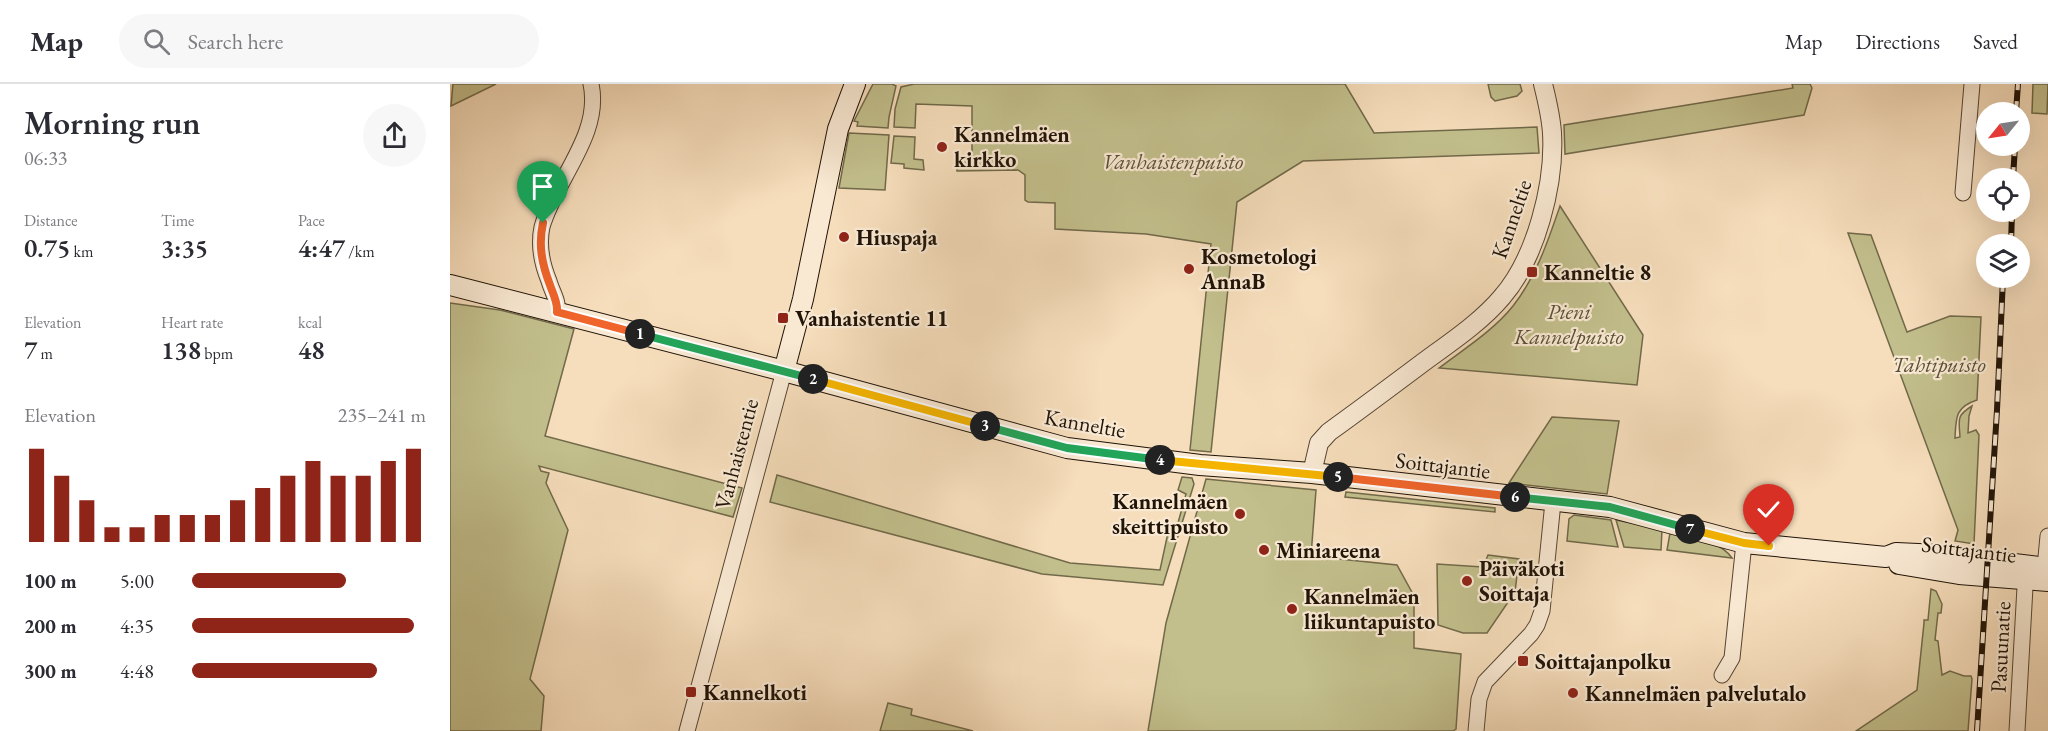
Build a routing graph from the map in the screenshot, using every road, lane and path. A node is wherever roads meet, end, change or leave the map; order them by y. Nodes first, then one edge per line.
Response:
1 (591, 84) edge
2 (855, 84) edge
3 (1543, 84) edge
4 (1972, 84) edge
5 (1964, 193) dead end
6 (450, 285) edge
7 (557, 312) junction
8 (784, 371) junction
9 (1312, 473) junction
10 (1553, 502) junction
11 (2048, 536) edge
12 (1744, 543) junction
13 (2039, 574) edge
14 (1722, 675) dead end
15 (687, 731) edge
16 (1476, 731) edge
17 (2018, 731) edge

1 - 7 street
2 - 8 main road, Vanhaistentie
3 - 9 street, Kanneltie
4 - 5 street
6 - 7 main road, Kanneltie
7 - 8 main road, Kanneltie
8 - 9 main road, Kanneltie
8 - 15 street, Vanhaistentie
9 - 10 main road, Soittajantie
10 - 12 main road, Soittajantie
10 - 16 street
11 - 13 street, Pasuunatie
12 - 13 main road, Soittajantie
12 - 14 street
13 - 17 street, Pasuunatie

